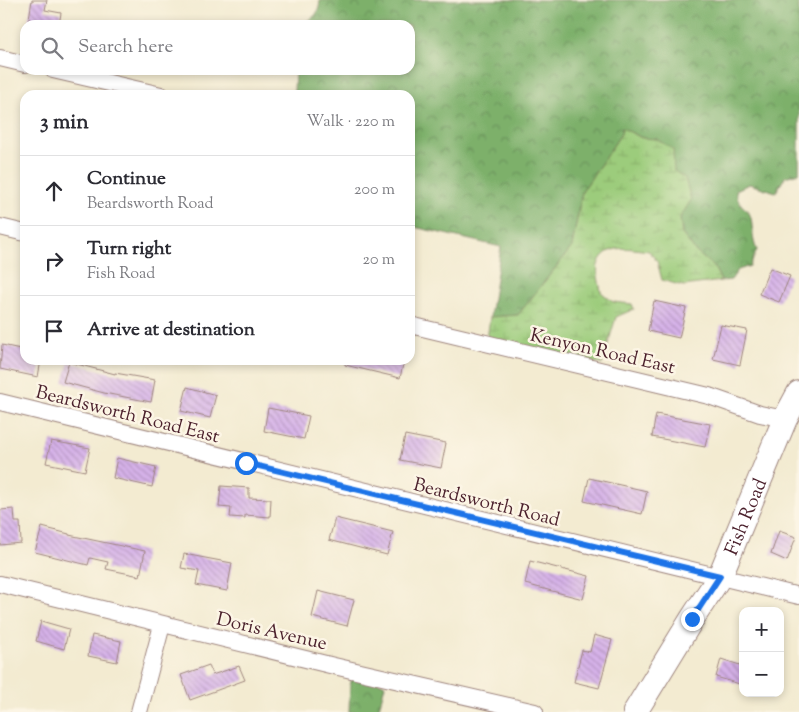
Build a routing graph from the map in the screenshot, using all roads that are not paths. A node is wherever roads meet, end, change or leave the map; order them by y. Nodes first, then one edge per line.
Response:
1 (0, 58) edge
2 (20, 63) edge
3 (75, 75) edge
4 (139, 90) edge
5 (0, 227) edge
6 (20, 231) edge
7 (415, 326) edge
8 (799, 393) edge
9 (0, 402) edge
10 (785, 419) junction
11 (246, 463) joint
12 (720, 576) junction
13 (0, 584) edge
14 (799, 596) edge
15 (162, 624) junction
16 (140, 712) edge
17 (535, 712) edge
18 (635, 712) edge

1 - 2 street
3 - 4 street
5 - 6 street
7 - 10 street, Kenyon Road East
8 - 10 main road, Fish Road
9 - 11 street, Beardsworth Road East
10 - 12 main road, Fish Road
11 - 12 street, Beardsworth Road
12 - 14 street, Beardsworth Road
12 - 18 main road, Fish Road
13 - 15 street, Doris Avenue
15 - 16 street
15 - 17 street, Doris Avenue

